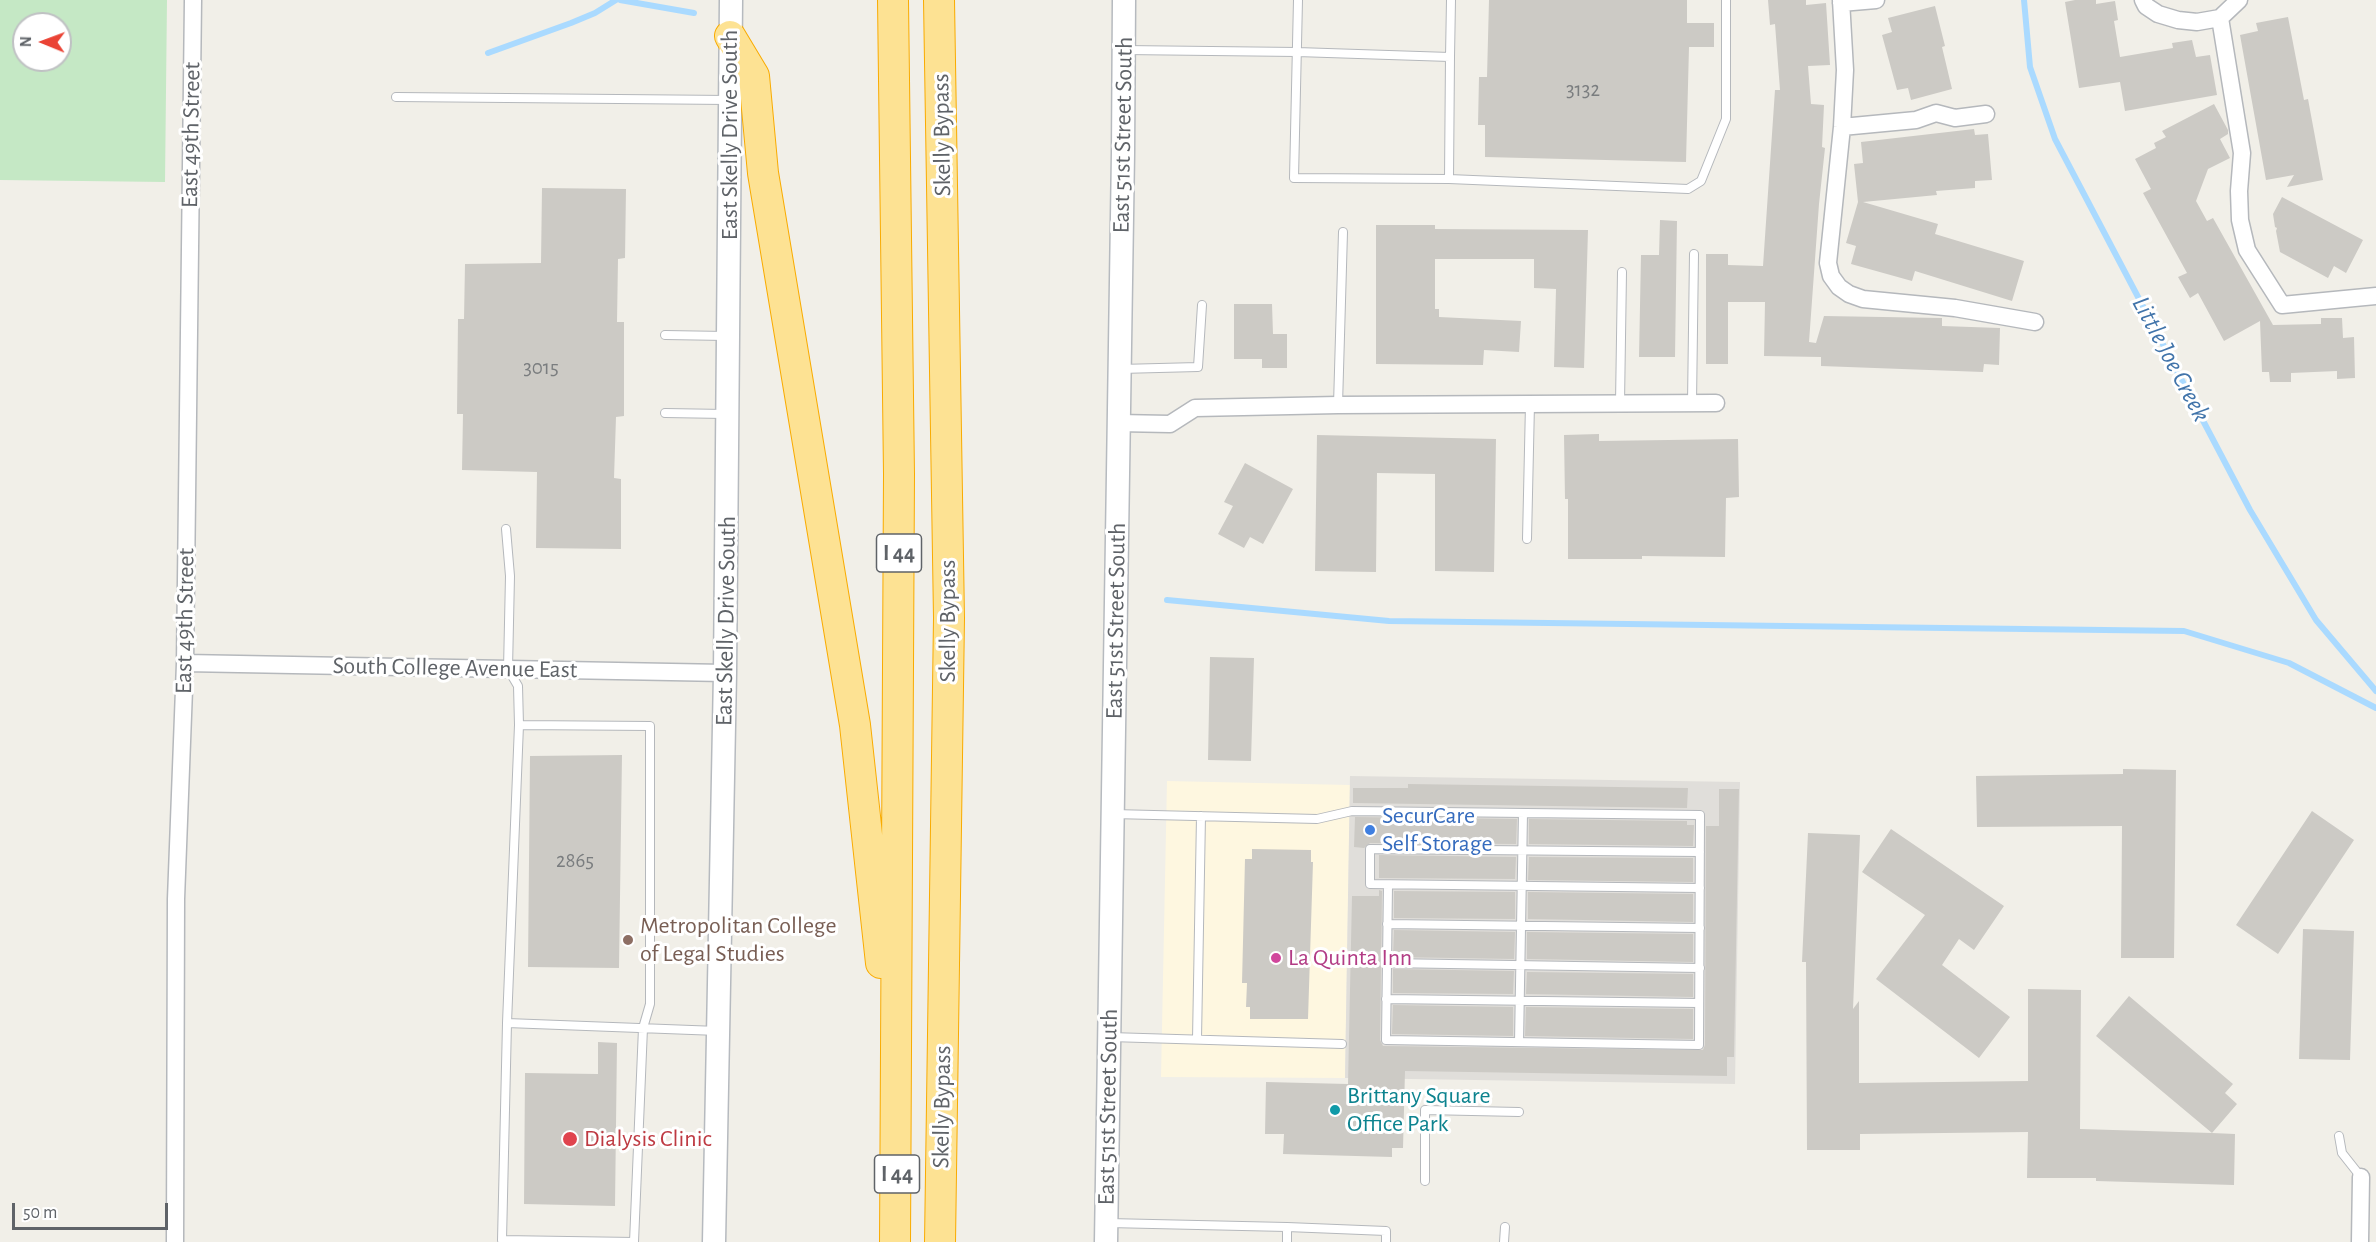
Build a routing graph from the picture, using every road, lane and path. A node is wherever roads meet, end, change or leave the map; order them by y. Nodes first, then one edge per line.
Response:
1 (193, 0) edge
2 (730, 0) edge
3 (893, 0) edge
4 (939, 0) edge
5 (1124, 0) edge
6 (1298, 0) edge
7 (1451, 0) edge
8 (1726, 0) edge
9 (1876, 0) edge
10 (2143, 0) edge
11 (2239, 0) edge
12 (1841, 2) edge
13 (2220, 18) junction
14 (730, 36) junction
15 (1124, 50) junction
16 (1297, 52) junction
17 (1450, 57) junction
18 (396, 97) dead end
19 (730, 100) junction
20 (1986, 114) dead end
21 (1842, 127) junction
22 (1449, 179) junction
23 (1343, 232) dead end
24 (1694, 254) dead end
25 (1622, 272) dead end
26 (2376, 296) edge
27 (1202, 306) dead end
28 (2035, 322) dead end
29 (665, 335) dead end
30 (729, 336) junction
31 (1119, 369) junction
32 (1620, 403) junction
33 (1692, 403) junction
34 (1716, 403) dead end
35 (1530, 404) junction
36 (1338, 405) junction
37 (665, 413) dead end
38 (729, 414) junction
39 (1118, 423) junction
40 (506, 529) dead end
41 (1527, 539) dead end
42 (185, 663) junction
43 (508, 669) junction
44 (725, 674) junction
45 (519, 725) junction
46 (1523, 813) junction
47 (1112, 814) junction
48 (1201, 816) junction
49 (1523, 850) junction
50 (1700, 852) junction
51 (1388, 885) junction
52 (1522, 886) junction
53 (1700, 888) junction
54 (1387, 924) junction
55 (1521, 926) junction
56 (1700, 928) junction
57 (1386, 963) junction
58 (1520, 965) junction
59 (1700, 968) junction
60 (1386, 999) junction
61 (1520, 1001) junction
62 (1699, 1003) junction
63 (507, 1023) junction
64 (643, 1028) junction
65 (718, 1031) junction
66 (1109, 1037) junction
67 (1197, 1039) junction
68 (1519, 1042) junction
69 (1342, 1044) dead end
70 (898, 1107) junction
71 (1519, 1112) dead end
72 (2339, 1136) dead end
73 (2361, 1177) joint
74 (1425, 1181) dead end
75 (1287, 1227) junction
76 (1505, 1227) dead end
77 (1106, 1233) edge
78 (502, 1241) edge
79 (175, 1242) edge
80 (634, 1242) edge
81 (714, 1242) edge
82 (895, 1242) edge
83 (940, 1242) edge
84 (1287, 1242) edge
85 (1386, 1242) edge
86 (1504, 1242) edge
87 (2360, 1242) edge

1 - 42 street, East 49th Street
2 - 14 main road, East Skelly Drive South
3 - 70 highway, Skelly Bypass / I 44
4 - 83 highway, Skelly Bypass / I 44
5 - 15 main road, East 51st Street South
6 - 16 lane
7 - 17 lane
8 - 22 lane
9 - 12 street
10 - 13 street
11 - 13 street
12 - 21 street
13 - 26 street
14 - 19 main road, East Skelly Drive South
14 - 70 highway
15 - 16 lane
15 - 31 main road, East 51st Street South
16 - 17 lane
16 - 22 lane
17 - 22 lane
18 - 19 lane
19 - 30 main road, East Skelly Drive South
20 - 21 street
21 - 28 street
23 - 36 lane
24 - 33 lane
25 - 32 lane
27 - 31 lane
29 - 30 lane
30 - 38 main road, East Skelly Drive South
31 - 39 main road, East 51st Street South
32 - 33 street
32 - 35 street
33 - 34 street
35 - 36 street
35 - 41 lane
36 - 39 street
37 - 38 lane
38 - 44 main road, East Skelly Drive South
39 - 47 main road, East 51st Street South
40 - 43 lane
42 - 43 street, South College Avenue East
42 - 79 street, East 49th Street
43 - 44 street, South College Avenue East
43 - 45 lane
44 - 65 main road, East Skelly Drive South
45 - 63 lane
45 - 64 lane
46 - 48 lane
46 - 49 lane
46 - 50 lane
47 - 48 lane
47 - 66 main road, East 51st Street South
48 - 67 lane
49 - 50 lane
49 - 51 lane
49 - 52 lane
50 - 53 lane
51 - 52 lane
51 - 54 lane
52 - 53 lane
52 - 55 lane
53 - 56 lane
54 - 55 lane
54 - 57 lane
55 - 56 lane
55 - 58 lane
56 - 59 lane
57 - 58 lane
57 - 60 lane
58 - 59 lane
58 - 61 lane
59 - 62 lane
60 - 61 lane
60 - 68 lane
61 - 62 lane
61 - 68 lane
62 - 68 lane
63 - 64 lane
63 - 78 lane
64 - 65 lane
64 - 80 lane
65 - 81 main road, East Skelly Drive South
66 - 67 lane
66 - 77 main road, East 51st Street South
67 - 69 lane
70 - 82 highway, Skelly Bypass / I 44
71 - 74 lane
72 - 73 lane
73 - 87 street
75 - 77 lane
75 - 84 lane
75 - 85 lane
76 - 86 lane
78 - 80 lane

